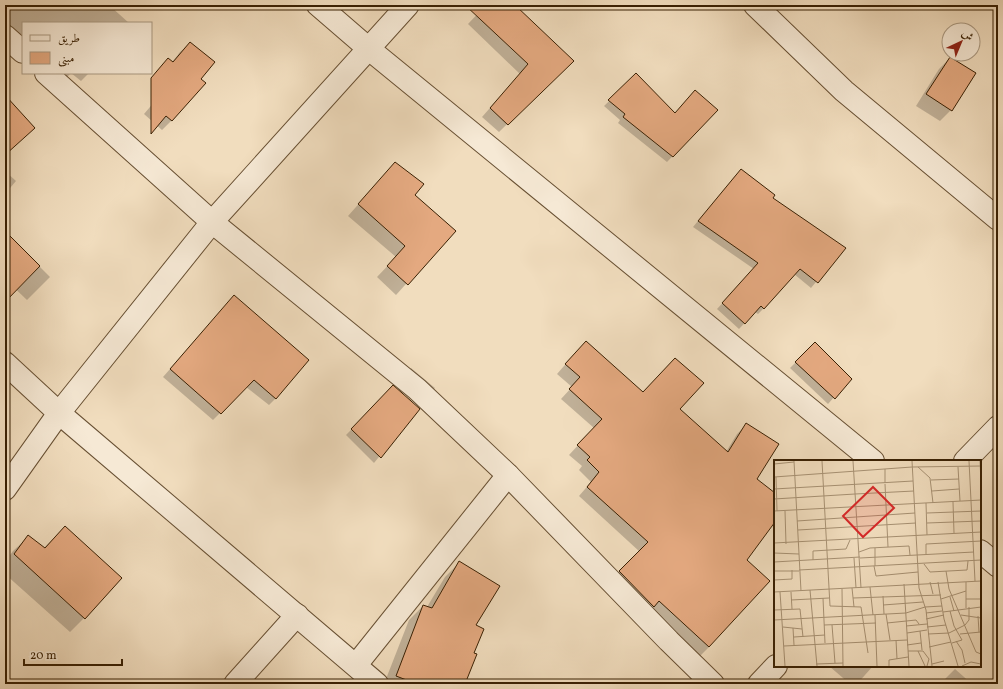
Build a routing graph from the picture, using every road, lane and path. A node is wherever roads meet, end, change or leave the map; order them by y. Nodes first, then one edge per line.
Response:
1 (318, 5) edge
2 (408, 5) edge
3 (756, 5) edge
4 (5, 36) edge
5 (369, 50) junction
6 (22, 51) edge
7 (47, 74) edge
8 (998, 219) edge
9 (212, 222) junction
10 (5, 363) edge
11 (59, 412) junction
12 (998, 427) edge
13 (872, 460) edge
14 (966, 460) edge
15 (508, 475) junction
16 (5, 489) edge
17 (981, 552) edge
18 (998, 566) edge
19 (297, 615) junction
20 (356, 665) junction
21 (775, 667) edge
22 (235, 684) edge
23 (377, 684) edge
24 (713, 684) edge
25 (759, 684) edge

1 - 5 street
2 - 5 street
3 - 8 street
4 - 6 street
5 - 9 street
5 - 13 street
7 - 9 street
9 - 11 street
9 - 15 street
10 - 11 street
11 - 16 street
11 - 19 street
12 - 14 street
15 - 20 street
15 - 24 street
17 - 18 street
19 - 20 street
19 - 22 street
20 - 23 street
21 - 25 street

